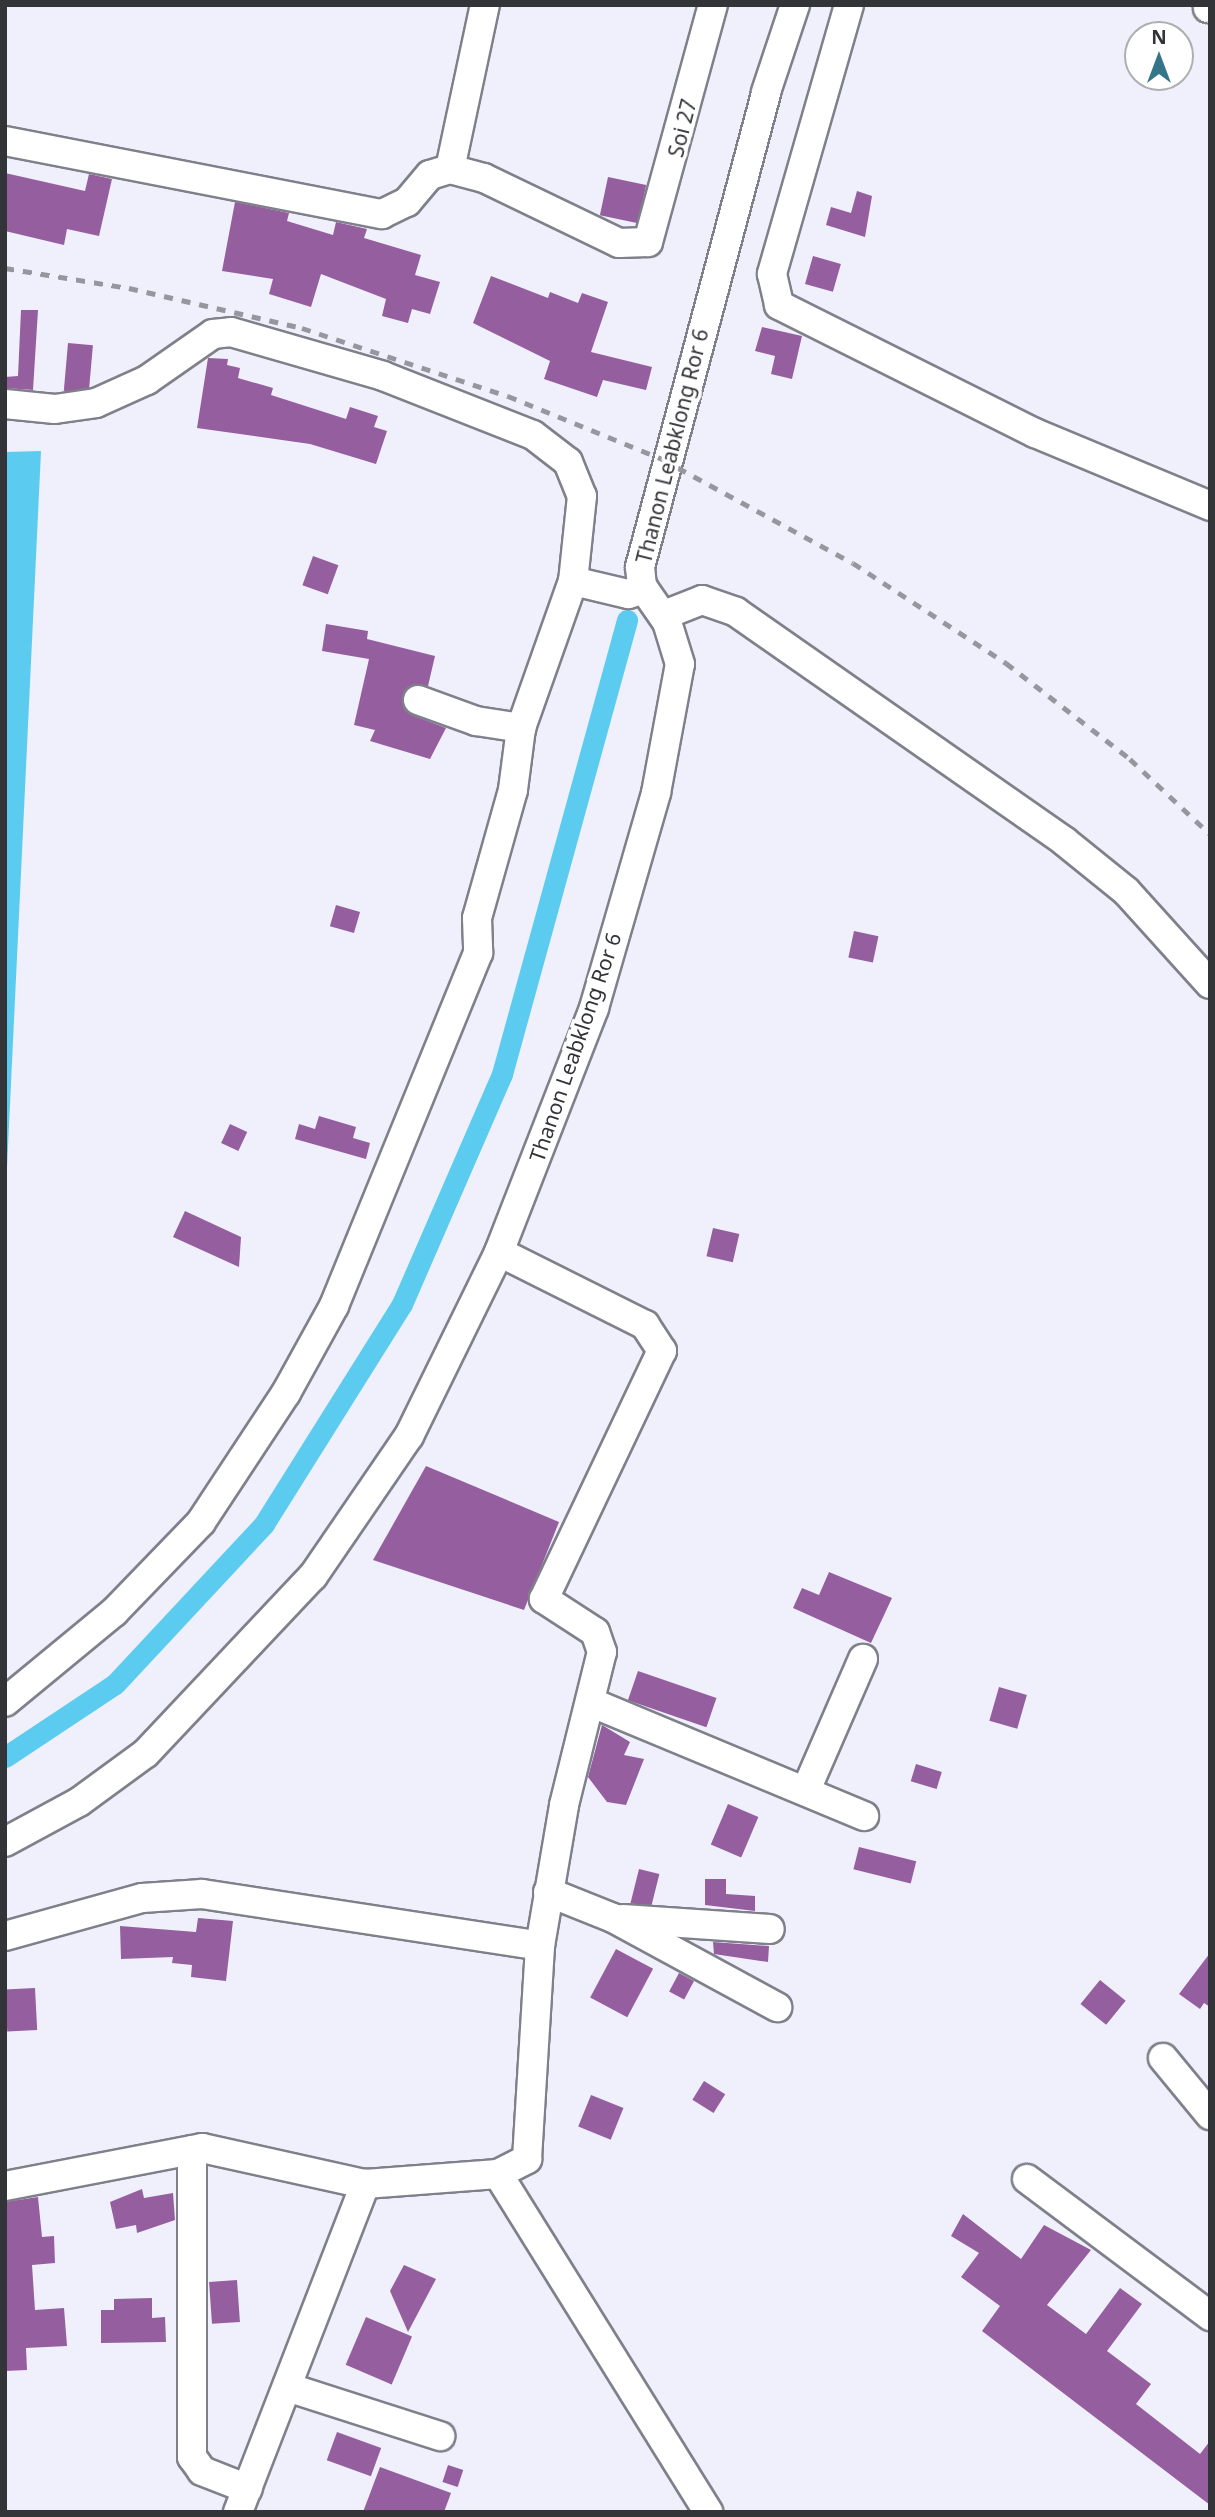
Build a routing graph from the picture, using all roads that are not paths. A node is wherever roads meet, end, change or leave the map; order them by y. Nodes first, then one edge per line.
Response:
1 (485, 5) edge
2 (713, 5) edge
3 (795, 5) edge
4 (849, 5) edge
5 (5, 141) edge
6 (450, 169) junction
7 (5, 404) edge
8 (1210, 506) edge
9 (573, 581) junction
10 (644, 589) junction
11 (664, 615) junction
12 (418, 700) dead end
13 (521, 728) junction
14 (1210, 984) edge
15 (499, 1252) junction
16 (863, 1659) dead end
17 (5, 1702) edge
18 (590, 1702) junction
19 (806, 1790) junction
20 (864, 1816) dead end
21 (5, 1842) edge
22 (548, 1892) junction
23 (613, 1918) junction
24 (770, 1929) dead end
25 (5, 1936) edge
26 (540, 1946) junction
27 (777, 2007) dead end
28 (1163, 2058) dead end
29 (1210, 2115) edge
30 (192, 2150) junction
31 (498, 2174) junction
32 (1027, 2179) dead end
33 (365, 2183) junction
34 (5, 2186) edge
35 (1210, 2316) edge
36 (288, 2387) junction
37 (440, 2436) dead end
38 (243, 2500) edge
39 (708, 2512) edge

1 - 6 street
2 - 6 street, Soi 27
3 - 10 street, Thanon Leabklong Ror 6
4 - 8 street
5 - 6 street
7 - 9 street
9 - 10 street
9 - 13 street
10 - 11 street, Thanon Leabklong Ror 6
11 - 14 street
11 - 15 street, Thanon Leabklong Ror 6
12 - 13 street
13 - 17 street
15 - 18 street
15 - 21 street, Thanon Leabklong Ror 6
16 - 19 street
18 - 19 street
18 - 22 street
19 - 20 street
22 - 23 street
22 - 26 street
23 - 24 street
23 - 27 street
25 - 26 street
26 - 31 street
28 - 29 street
30 - 33 street
30 - 34 street
30 - 38 street
31 - 33 street
31 - 39 street
32 - 35 street
33 - 36 street
36 - 37 street
36 - 38 street

